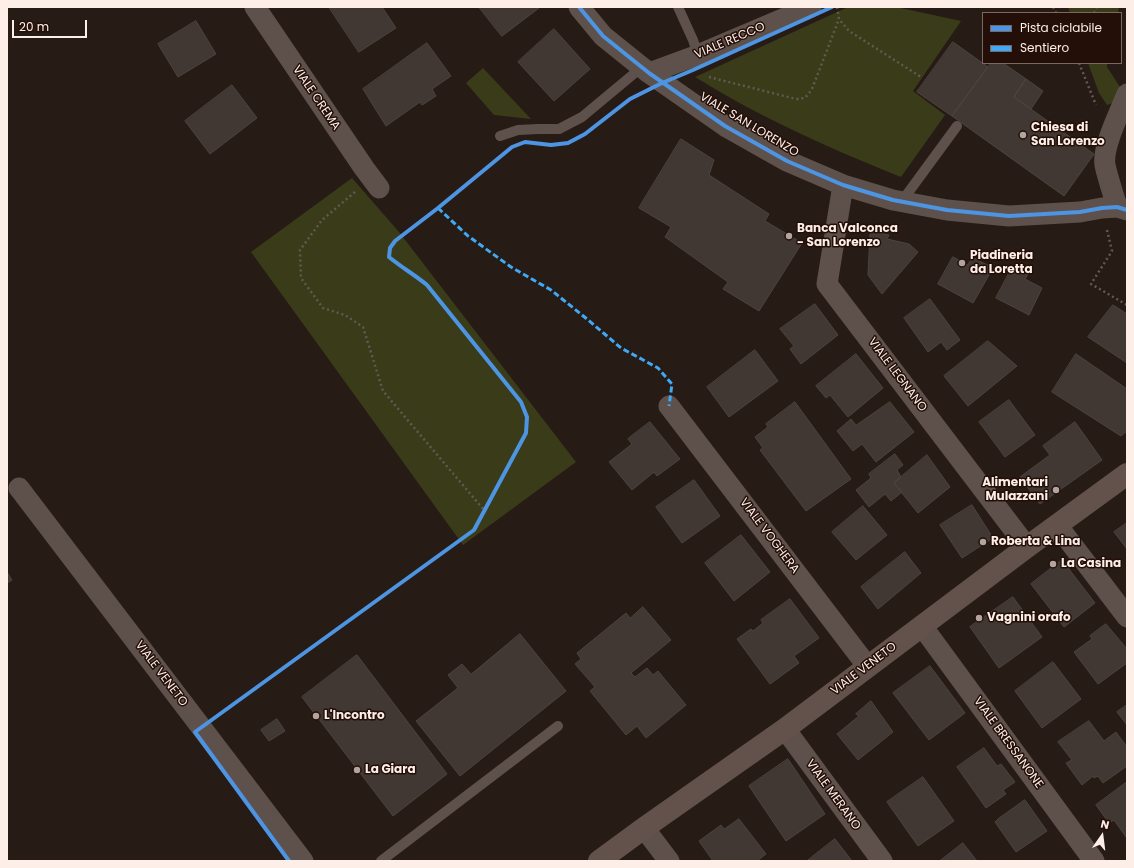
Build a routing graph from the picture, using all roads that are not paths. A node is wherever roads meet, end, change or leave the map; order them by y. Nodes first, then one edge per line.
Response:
1 (255, 7) edge
2 (579, 7) edge
3 (678, 7) edge
4 (810, 7) edge
5 (698, 55) junction
6 (646, 70) junction
7 (1127, 94) edge
8 (956, 126) dead end
9 (500, 136) dead end
10 (375, 183) road end
11 (843, 184) junction
12 (902, 201) junction
13 (1115, 208) edge
14 (669, 406) dead end
15 (1127, 474) edge
16 (20, 488) dead end
17 (1056, 526) junction
18 (1027, 547) junction
19 (1127, 617) edge
20 (922, 626) junction
21 (868, 667) junction
22 (558, 726) dead end
23 (785, 729) junction
24 (644, 828) junction
25 (303, 861) edge
26 (381, 861) edge
27 (599, 861) edge
28 (669, 861) edge
29 (882, 861) edge
30 (1094, 861) edge

1 - 10 street, VIALE CREMA
2 - 6 street, VIALE SAN LORENZO
3 - 5 lane
4 - 5 street, VIALE RECCO
5 - 6 street, VIALE RECCO
6 - 9 lane
6 - 11 street, VIALE SAN LORENZO
7 - 13 street
8 - 12 lane
11 - 12 street, VIALE SAN LORENZO
11 - 18 street, VIALE LEGNANO
12 - 13 street, VIALE SAN LORENZO
14 - 21 street, VIALE VOGHERA
15 - 17 main road, VIALE VENETO
16 - 25 street, VIALE VENETO
17 - 18 main road, VIALE VENETO
17 - 19 street
18 - 20 main road, VIALE VENETO
20 - 21 main road, VIALE VENETO
20 - 30 street, VIALE BRESSANONE
21 - 23 main road, VIALE VENETO
22 - 26 lane
23 - 24 main road, VIALE VENETO
23 - 29 street, VIALE MERANO
24 - 27 main road, VIALE VENETO
24 - 28 street

